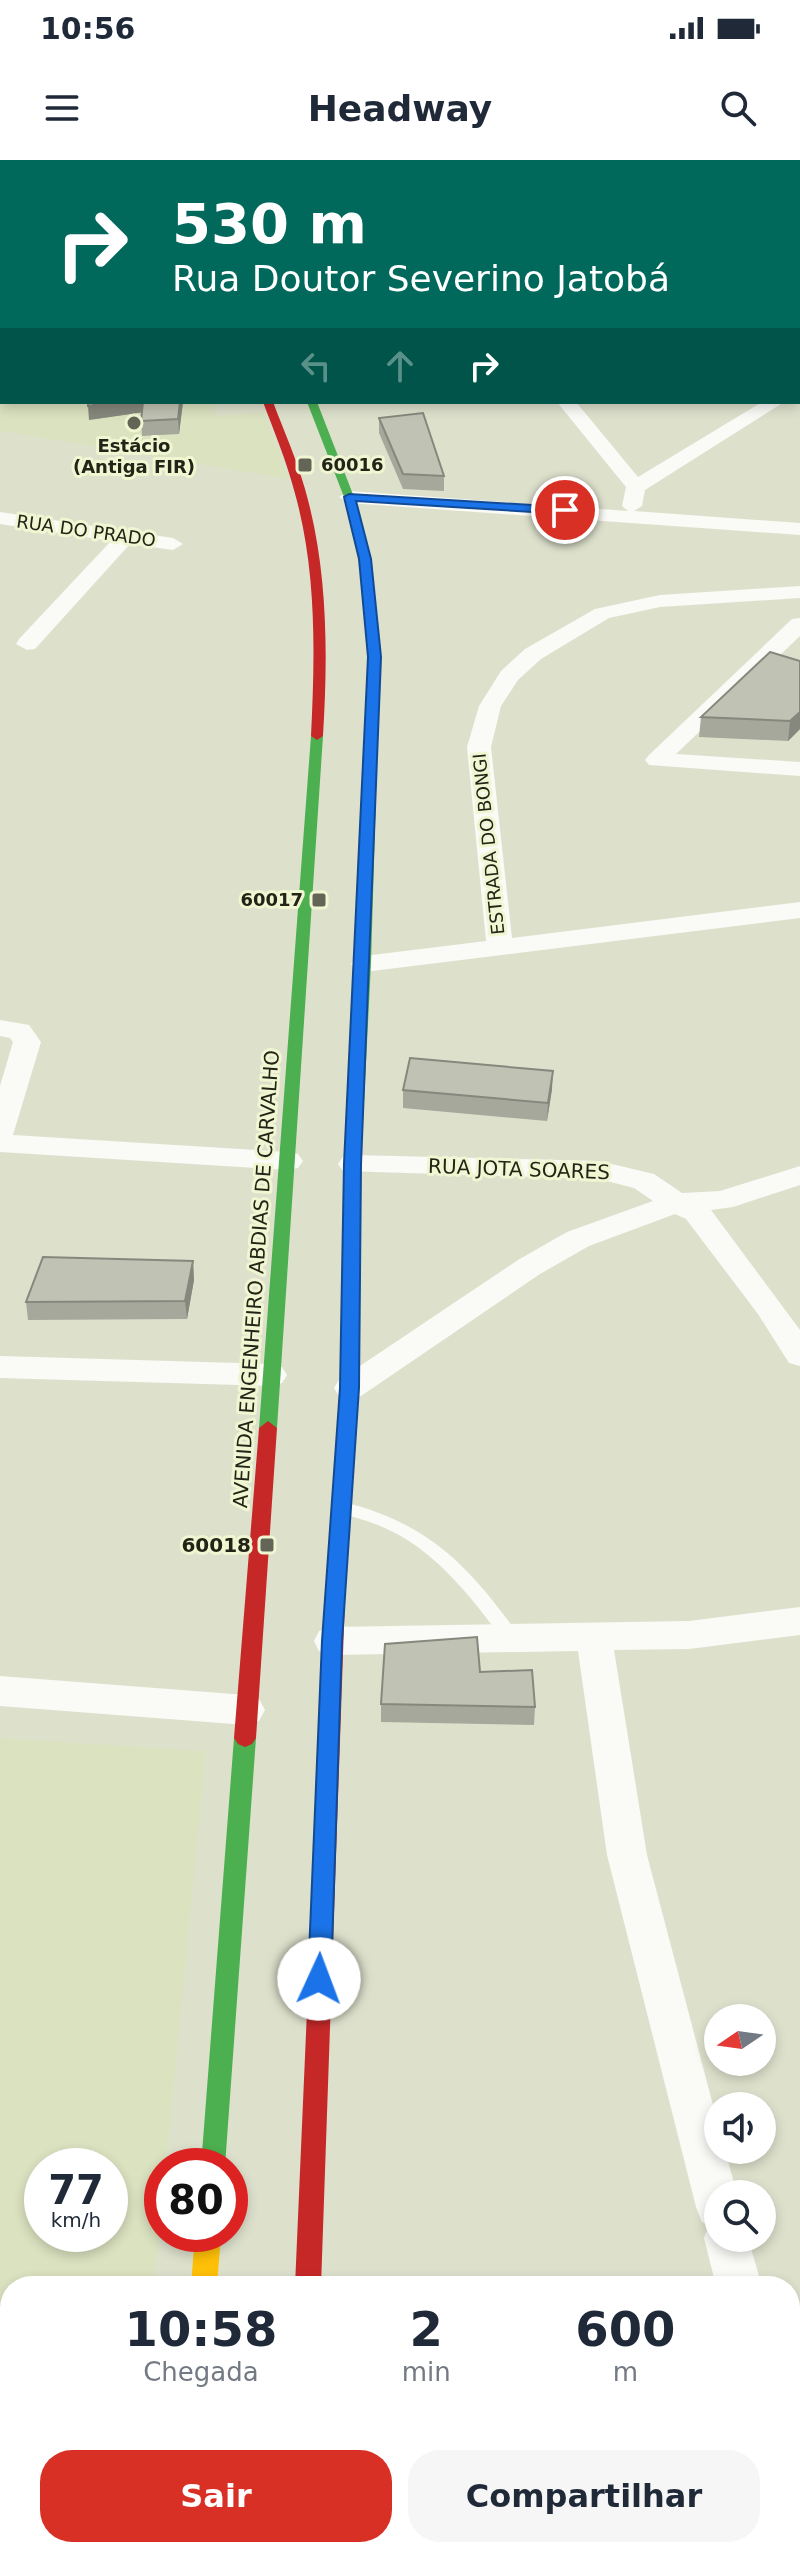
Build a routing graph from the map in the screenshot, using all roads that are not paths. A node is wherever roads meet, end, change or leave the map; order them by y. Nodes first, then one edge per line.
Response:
1 (269, 404) edge
2 (313, 404) edge
3 (568, 404) edge
4 (772, 404) edge
5 (636, 487) junction
6 (349, 497) junction
7 (630, 517) junction
8 (0, 518) edge
9 (800, 529) edge
10 (125, 537) junction
11 (173, 544) dead end
12 (800, 592) edge
13 (800, 624) edge
14 (790, 642) edge
15 (27, 644) dead end
16 (800, 769) edge
17 (800, 910) edge
18 (500, 947) junction
19 (364, 964) junction
20 (0, 1028) edge
21 (0, 1133) edge
22 (0, 1143) edge
23 (288, 1161) junction
24 (353, 1164) junction
25 (800, 1175) edge
26 (676, 1203) junction
27 (800, 1355) edge
28 (0, 1367) edge
29 (271, 1375) junction
30 (350, 1388) junction
31 (341, 1507) junction
32 (800, 1621) edge
33 (594, 1637) junction
34 (512, 1639) junction
35 (332, 1641) junction
36 (0, 1691) edge
37 (246, 1710) junction
38 (214, 2148) edge
39 (711, 2180) edge
40 (207, 2252) edge
41 (730, 2252) edge
42 (205, 2276) edge
43 (308, 2276) edge
44 (736, 2276) edge

1 - 23 highway, AVENIDA ENGENHEIRO ABDIAS DE CARVALHO
2 - 6 highway
3 - 5 street
4 - 5 street
5 - 7 street
6 - 7 street
6 - 19 highway
7 - 9 street
8 - 10 street, RUA DO PRADO
10 - 11 street, RUA DO PRADO
10 - 15 street
12 - 18 street, ESTRADA DO BONGI
13 - 14 street
14 - 16 street
17 - 18 street
18 - 19 street
19 - 24 highway
20 - 21 street
22 - 23 street
23 - 29 highway, AVENIDA ENGENHEIRO ABDIAS DE CARVALHO
24 - 26 street, RUA JOTA SOARES
24 - 30 highway
25 - 26 street
26 - 27 street, RUA JOTA SOARES
26 - 30 street
28 - 29 street
29 - 37 highway, AVENIDA ENGENHEIRO ABDIAS DE CARVALHO
30 - 31 highway
31 - 34 lane
31 - 35 highway
32 - 33 street
33 - 34 street
33 - 39 street
34 - 35 street
35 - 43 highway
36 - 37 street
37 - 38 highway, AVENIDA ENGENHEIRO ABDIAS DE CARVALHO
40 - 42 highway
41 - 44 street

